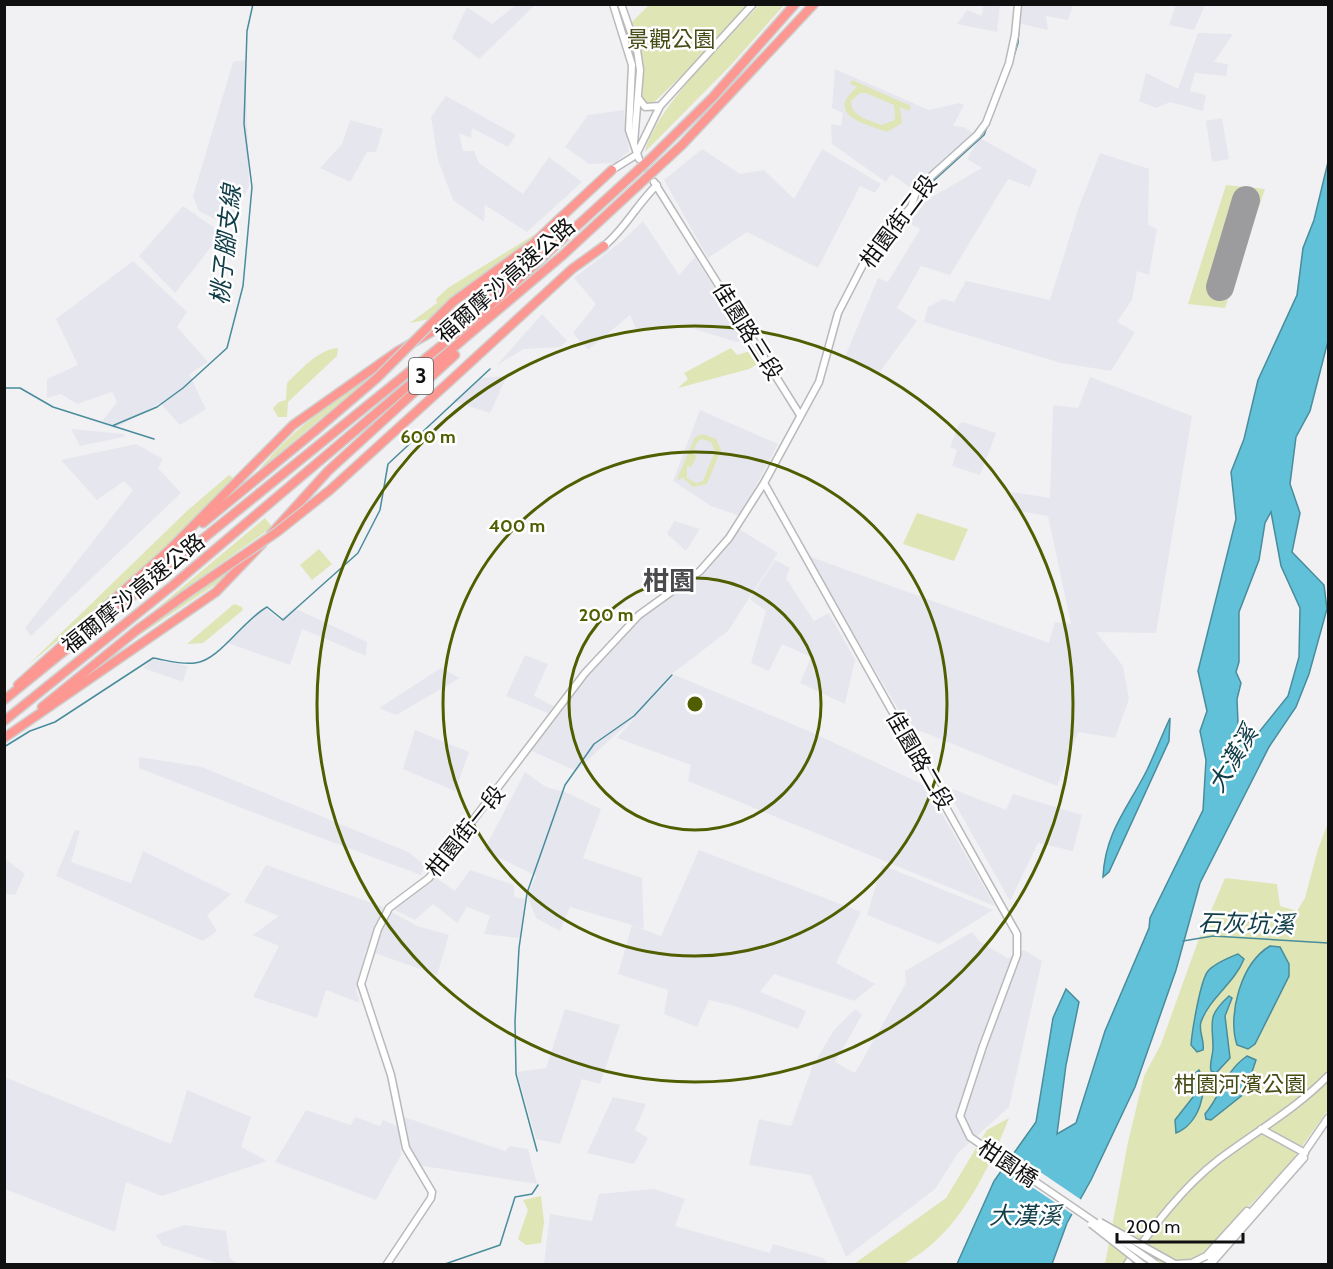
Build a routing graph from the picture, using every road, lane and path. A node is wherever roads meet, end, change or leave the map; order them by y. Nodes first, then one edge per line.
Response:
1 (613, 4) edge
2 (621, 4) edge
3 (753, 4) edge
4 (795, 4) edge
5 (814, 4) edge
6 (1018, 4) edge
7 (639, 99) junction
8 (660, 106) junction
9 (634, 147) junction
10 (638, 157) junction
11 (612, 170) joint
12 (596, 209) junction
13 (604, 246) joint
14 (563, 255) junction
15 (800, 415) junction
16 (764, 483) junction
17 (167, 552) junction
18 (4, 699) edge
19 (4, 721) edge
20 (5, 738) edge
21 (983, 1046) joint
22 (1329, 1076) edge
23 (1329, 1118) edge
24 (1329, 1123) edge
25 (1261, 1129) junction
26 (1306, 1153) junction
27 (1280, 1179) junction
28 (1033, 1180) junction
29 (387, 1264) edge
30 (1127, 1264) edge
31 (1142, 1264) edge
32 (1156, 1264) edge
33 (1205, 1264) edge
34 (1211, 1264) edge

1 - 9 street
2 - 7 street
3 - 8 street
4 - 12 highway, 福爾摩沙高速公路 / 3
5 - 14 highway, 福爾摩沙高速公路 / 3
6 - 15 street, 柑園街二段
7 - 8 street
7 - 9 street
8 - 10 street
9 - 10 street
10 - 11 street
11 - 17 highway, bridge
12 - 17 highway
12 - 18 highway, 福爾摩沙高速公路 / 3
13 - 15 street, 佳園路三段
13 - 20 highway, bridge
14 - 19 highway, 福爾摩沙高速公路 / 3
14 - 20 highway
15 - 16 street
16 - 21 street, 佳園路二段
16 - 29 street, 柑園街一段
17 - 18 highway
21 - 28 street, 柑園橋, bridge
22 - 25 street
23 - 26 street
24 - 26 street
25 - 26 street
25 - 30 street
26 - 27 street
26 - 34 street
27 - 28 street, bridge
27 - 33 street
28 - 31 street, bridge
28 - 32 street, 柑園橋, bridge

